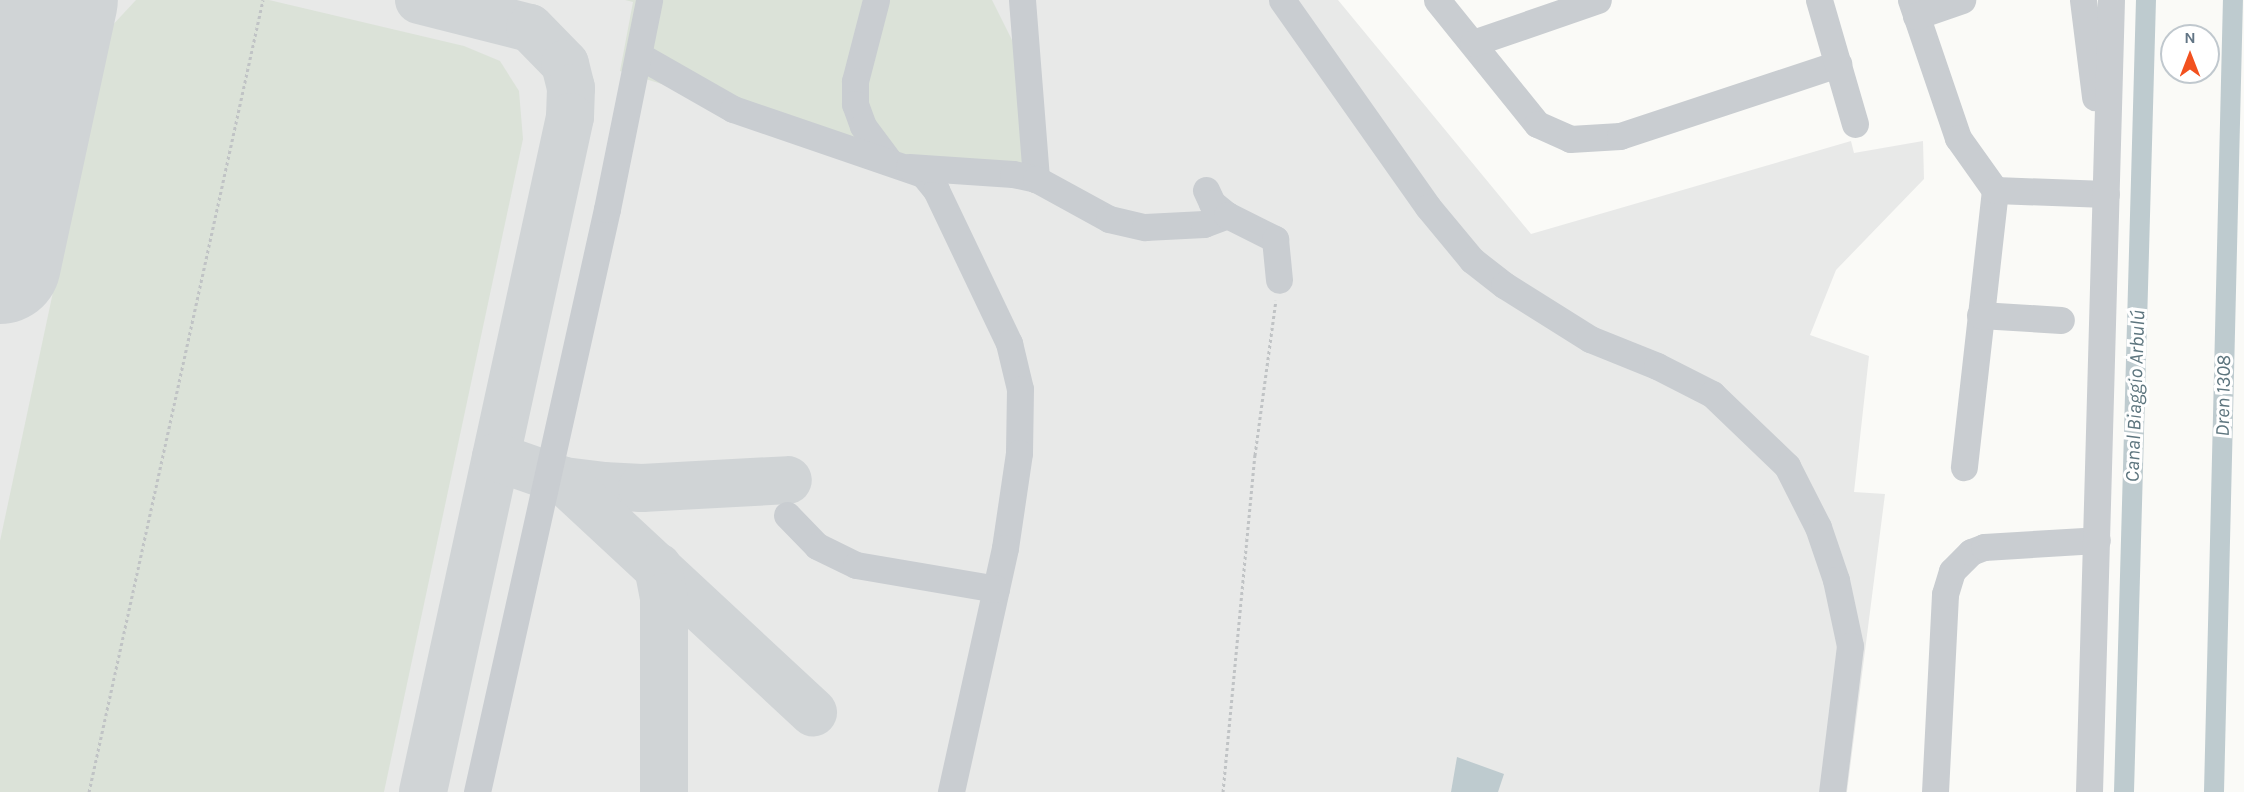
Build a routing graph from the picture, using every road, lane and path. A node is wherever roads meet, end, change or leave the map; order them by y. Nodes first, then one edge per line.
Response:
1 (263, 0) edge
2 (649, 0) edge
3 (876, 0) edge
4 (1022, 0) edge
5 (1282, 0) edge
6 (1437, 0) edge
7 (1598, 0) edge
8 (1819, 0) edge
9 (1962, 0) edge
10 (2083, 0) edge
11 (2111, 0) edge
12 (1554, 6) edge
13 (1913, 8) edge
14 (1473, 43) junction
15 (640, 56) junction
16 (1838, 64) junction
17 (1855, 124) dead end
18 (899, 164) junction
19 (1036, 179) junction
20 (2106, 182) junction
21 (1206, 190) dead end
22 (1995, 190) junction
23 (1227, 215) junction
24 (1279, 280) joint
25 (1980, 315) junction
26 (2061, 320) dead end
27 (1964, 467) dead end
28 (787, 515) dead end
29 (2097, 540) junction
30 (996, 588) junction
31 (89, 792) edge
32 (477, 792) edge
33 (951, 792) edge
34 (1223, 792) edge
35 (1832, 792) edge
36 (1935, 792) edge
37 (2089, 792) edge

1 - 31 path
2 - 15 street
3 - 18 street
4 - 19 street
5 - 35 street
6 - 14 street
7 - 12 street
8 - 16 street
9 - 13 street
10 - 20 street
11 - 20 street
12 - 14 street
13 - 22 street
14 - 16 street
15 - 18 street
15 - 32 street
16 - 17 street
18 - 19 street
18 - 30 street
19 - 23 street
20 - 22 street
20 - 29 street
21 - 23 street
22 - 25 street
23 - 24 street
24 - 34 path
25 - 26 street
25 - 27 street
28 - 30 street
29 - 36 street
29 - 37 street
30 - 33 street

